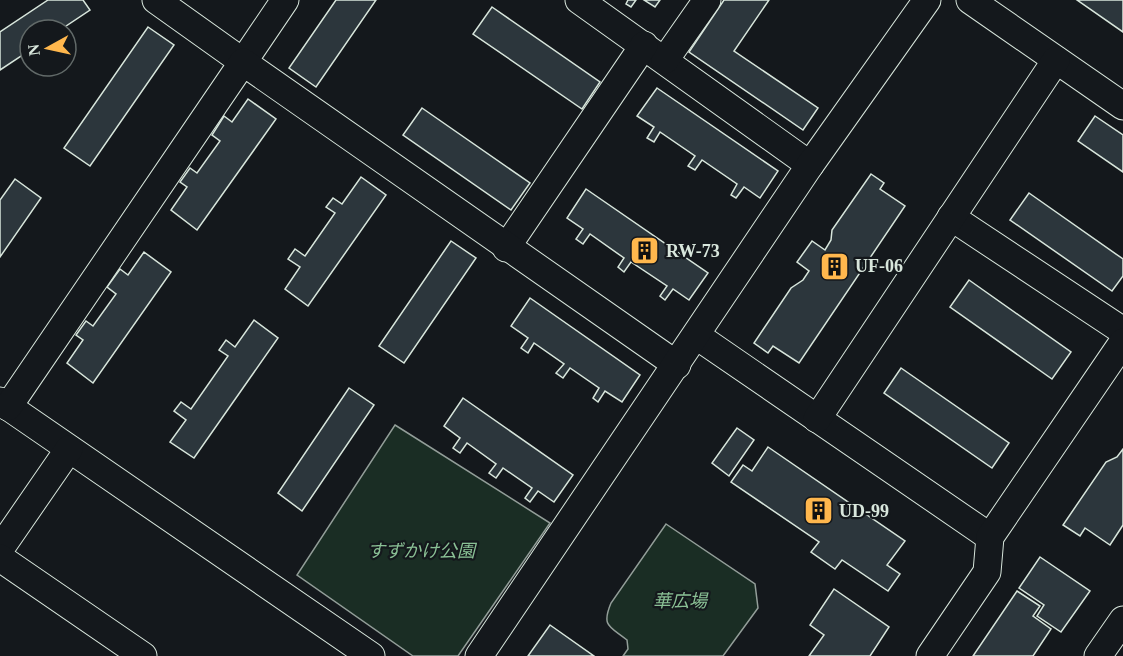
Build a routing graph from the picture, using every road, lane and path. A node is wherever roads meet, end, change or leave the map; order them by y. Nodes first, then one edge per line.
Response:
1 (156, 0) edge
2 (285, 0) edge
3 (579, 0) edge
4 (707, 0) edge
5 (927, 0) edge
6 (970, 0) edge
7 (655, 53) junction
8 (1056, 60) junction
9 (243, 62) junction
10 (1123, 106) edge
11 (810, 165) junction
12 (951, 217) junction
13 (506, 248) junction
14 (1123, 331) edge
15 (697, 336) junction
16 (1123, 342) edge
17 (677, 365) junction
18 (4, 404) edge
19 (817, 418) junction
20 (69, 449) junction
21 (990, 537) junction
22 (0, 549) edge
23 (0, 558) edge
24 (1123, 620) edge
25 (143, 656) edge
26 (370, 656) edge
27 (479, 656) edge
28 (930, 656) edge
29 (1098, 656) edge

1 - 9 street
2 - 9 street
3 - 7 street
4 - 7 street
5 - 11 street
6 - 8 street
7 - 11 street
7 - 13 street
8 - 10 street
8 - 12 street
9 - 13 street
9 - 18 street
11 - 15 street
12 - 14 street
12 - 19 street
13 - 17 street
15 - 17 street
15 - 19 street
16 - 21 street
17 - 27 street
18 - 20 street
19 - 21 street
20 - 22 street
20 - 26 street
21 - 28 street
23 - 25 street
24 - 29 street

